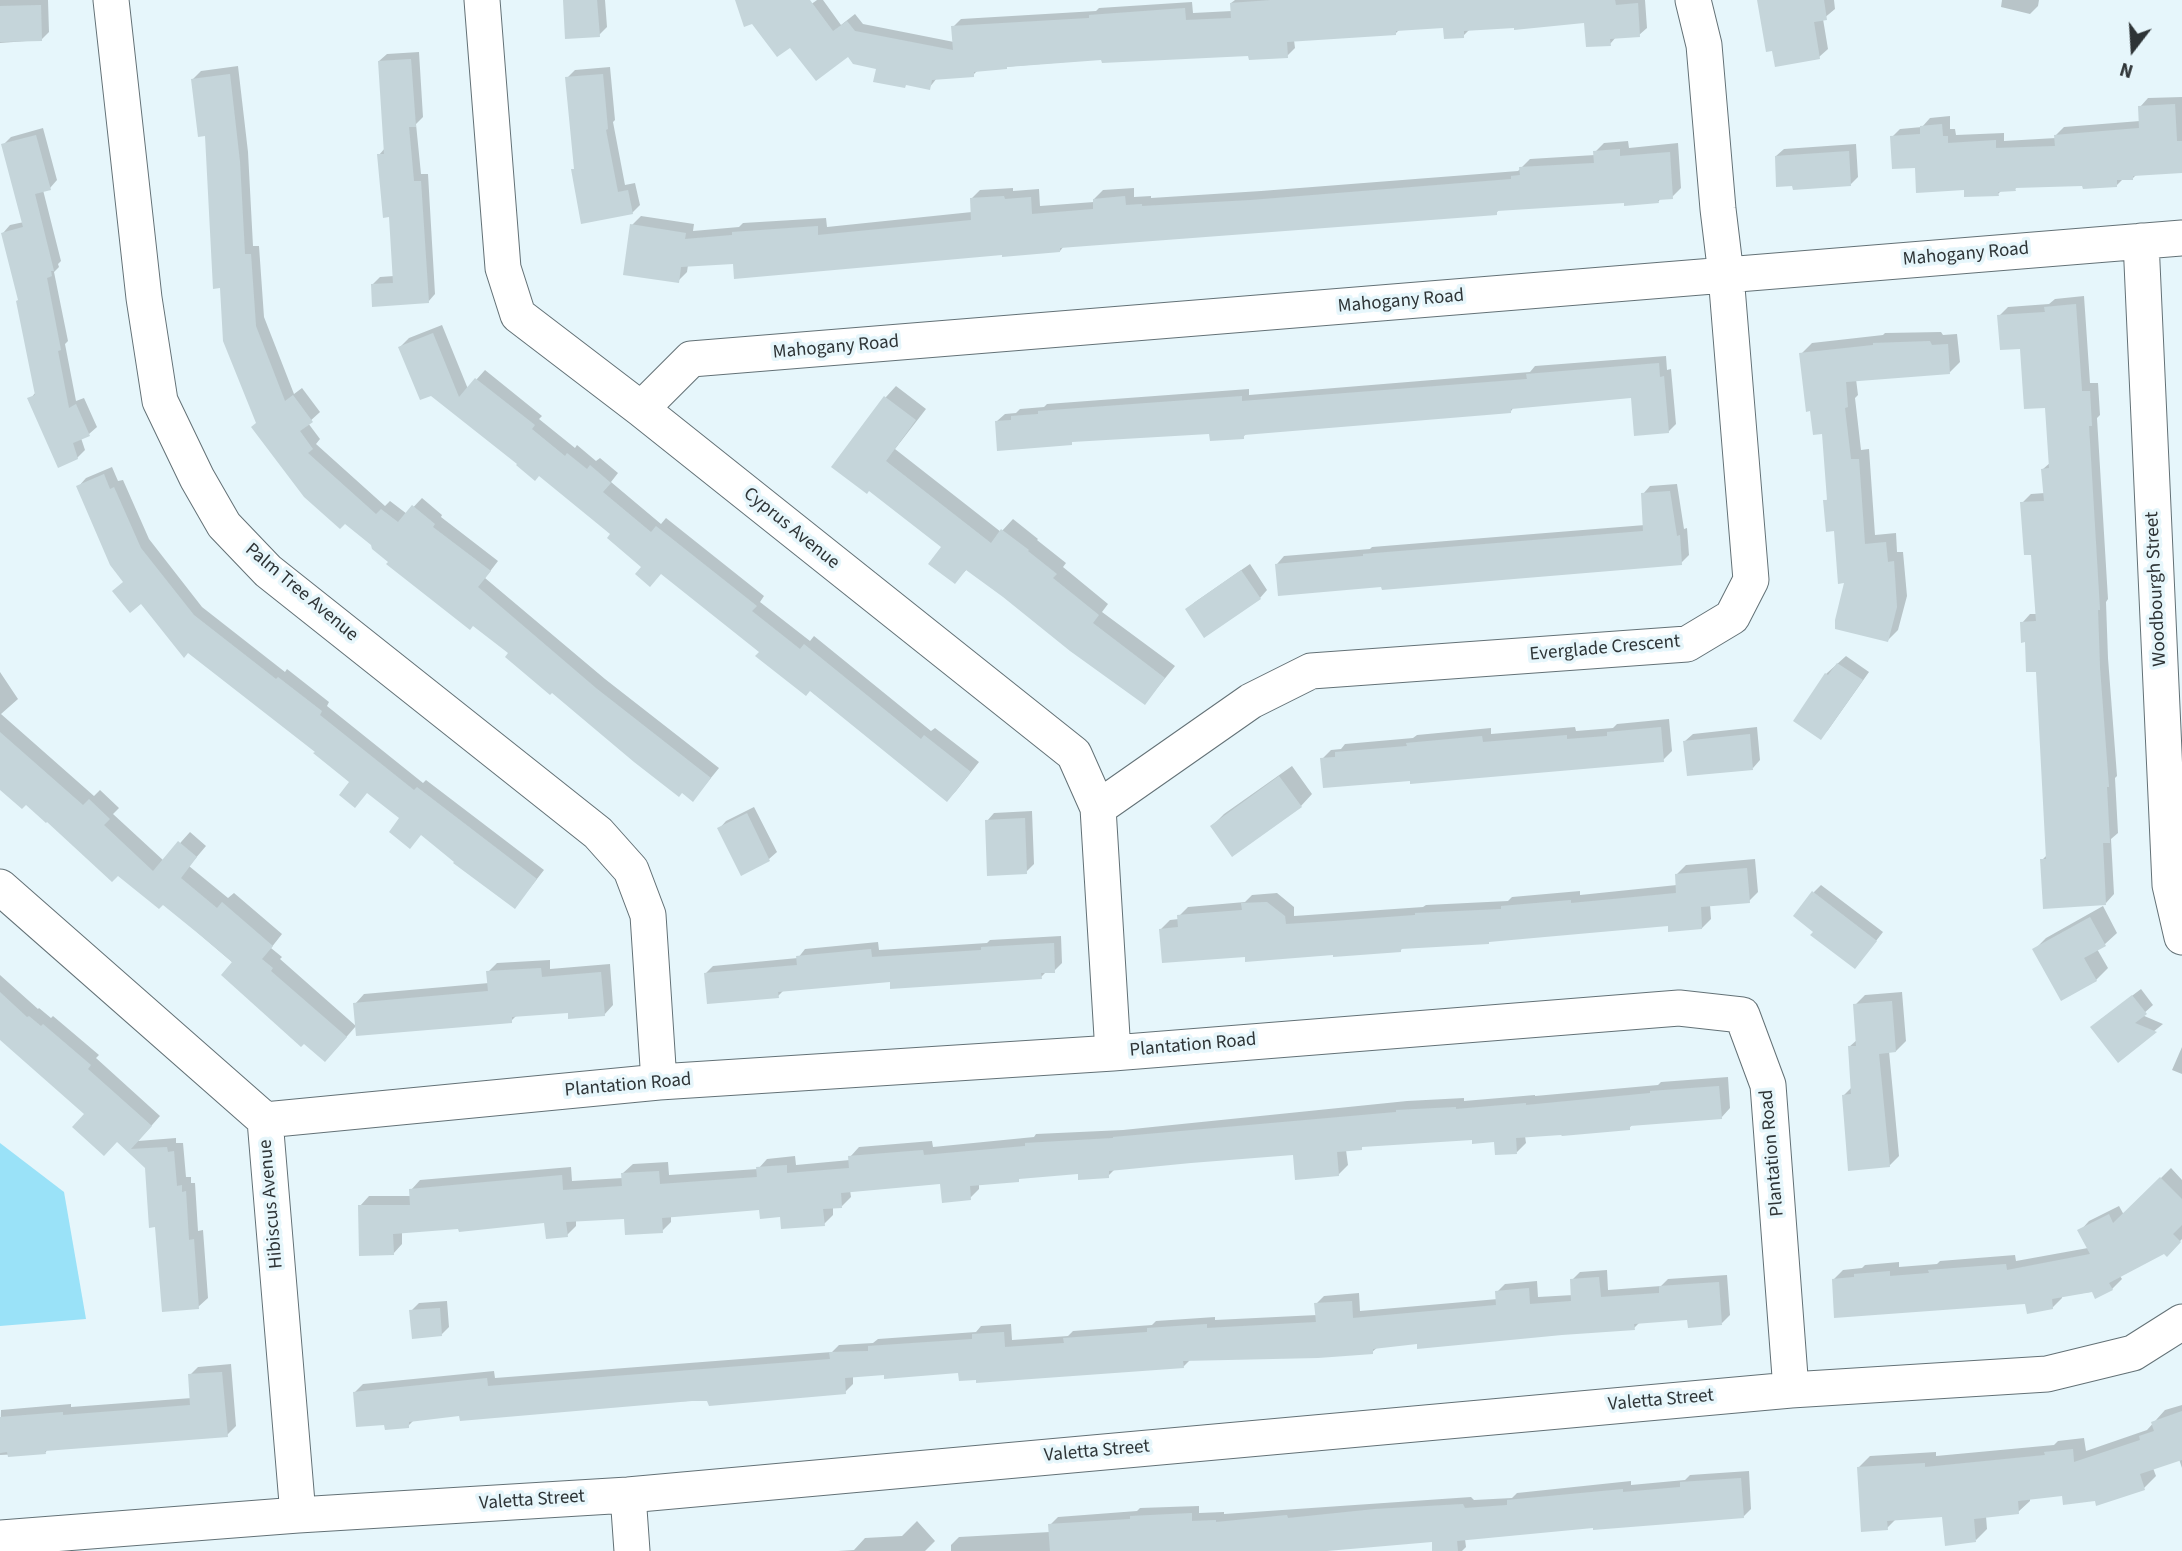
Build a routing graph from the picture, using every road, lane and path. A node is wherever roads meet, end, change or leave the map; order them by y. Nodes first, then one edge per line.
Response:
1 (111, 0) edge
2 (482, 0) edge
3 (1693, 0) edge
4 (2182, 238) edge
5 (2141, 241) junction
6 (1726, 275) junction
7 (641, 409) junction
8 (1098, 808) junction
9 (0, 887) edge
10 (2182, 937) edge
11 (1113, 1053) junction
12 (659, 1082) junction
13 (265, 1120) junction
14 (2182, 1322) edge
15 (1791, 1390) junction
16 (628, 1495) junction
17 (298, 1515) junction
18 (0, 1538) edge
19 (632, 1551) edge

1 - 12 street, Palm Tree Avenue
2 - 7 street, Cyprus Avenue
3 - 6 street, Everglade Crescent
4 - 5 street, Mahogany Road
5 - 6 street, Mahogany Road
5 - 10 street, Woodbourgh Street
6 - 7 street, Mahogany Road
6 - 8 street, Everglade Crescent
7 - 8 street, Cyprus Avenue
8 - 11 street, Cyprus Avenue
9 - 13 street, Hibiscus Avenue
11 - 12 street, Plantation Road
11 - 15 street, Plantation Road
12 - 13 street, Plantation Road
13 - 17 street, Hibiscus Avenue
14 - 15 street, Valetta Street
15 - 16 street, Valetta Street
16 - 17 street, Valetta Street
16 - 19 street
17 - 18 street, Valetta Street

